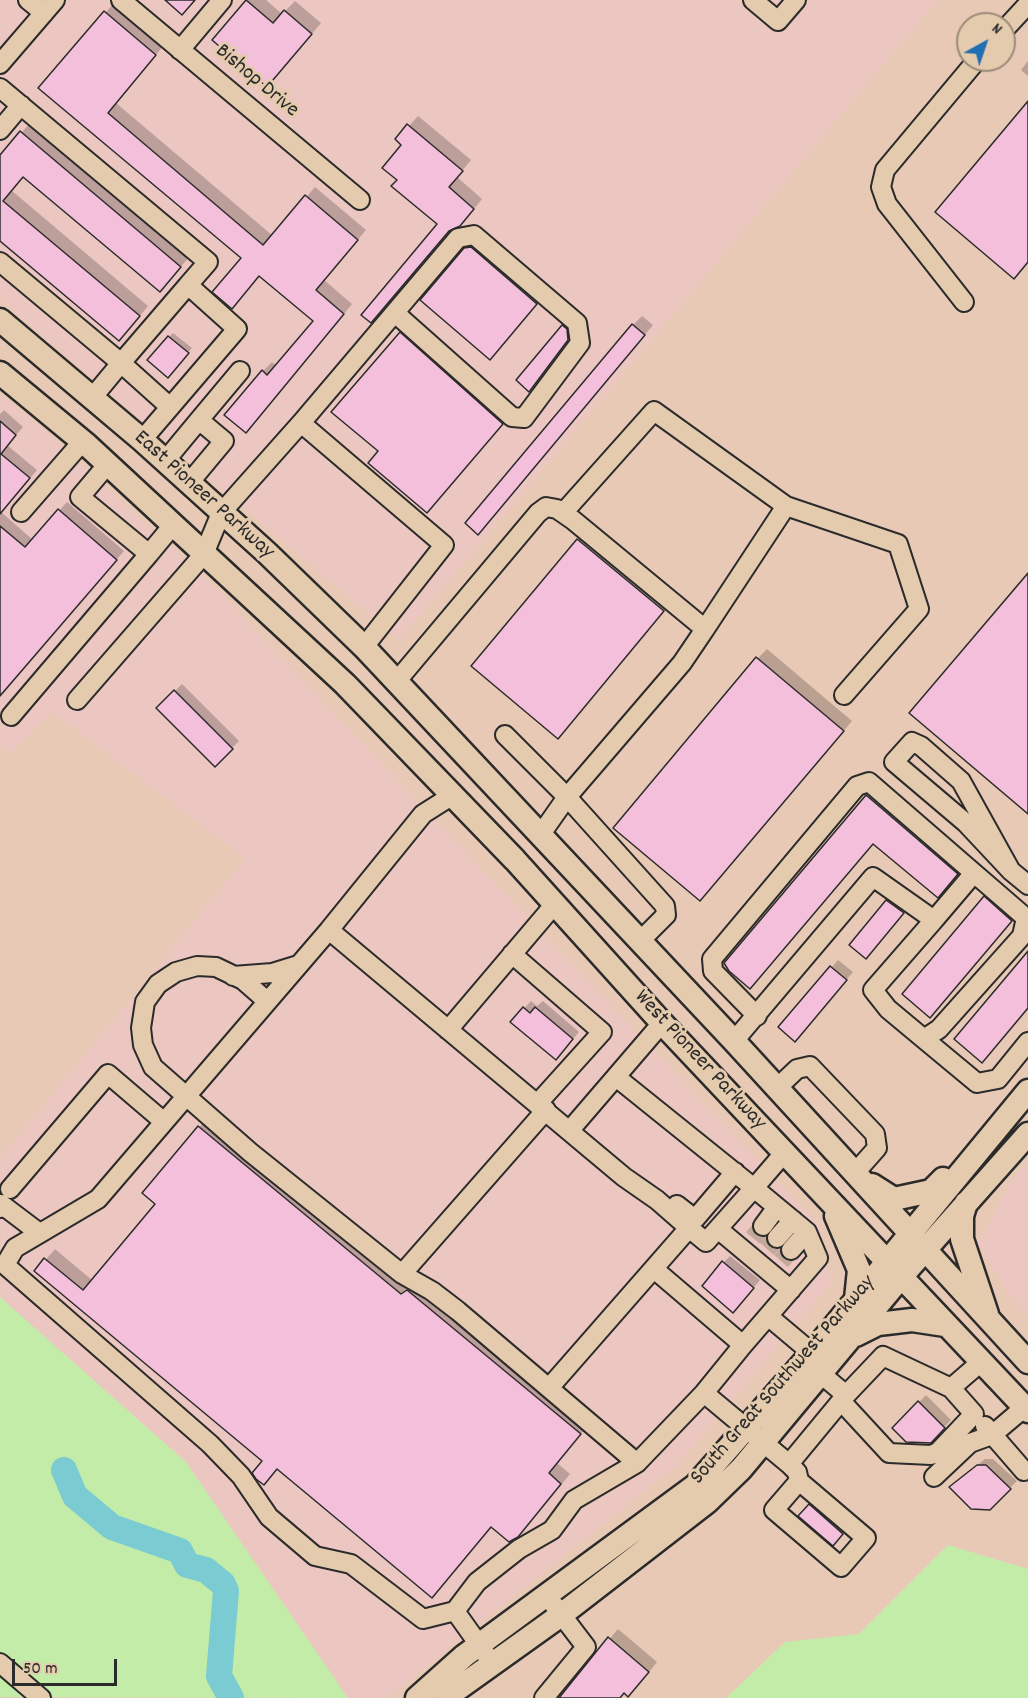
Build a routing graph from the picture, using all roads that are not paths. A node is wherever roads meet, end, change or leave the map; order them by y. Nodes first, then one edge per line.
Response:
1 (28, 0) edge
2 (121, 0) edge
3 (222, 0) edge
4 (753, 0) edge
5 (796, 0) edge
6 (1028, 4) edge
7 (50, 7) edge
8 (1016, 17) edge
9 (180, 50) junction
10 (0, 64) edge
11 (967, 72) edge
12 (0, 88) edge
13 (21, 105) junction
14 (0, 130) edge
15 (360, 200) dead end
16 (0, 262) edge
17 (188, 285) junction
18 (964, 302) dead end
19 (395, 313) junction
20 (0, 320) edge
21 (121, 363) junction
22 (240, 371) dead end
23 (2, 379) edge
24 (92, 398) junction
25 (170, 407) junction
26 (199, 420) junction
27 (301, 423) junction
28 (142, 440) junction
29 (82, 442) junction
30 (165, 461) junction
31 (107, 465) junction
32 (189, 483) junction
33 (786, 506) junction
34 (21, 512) dead end
35 (221, 513) junction
36 (563, 513) junction
37 (173, 525) junction
38 (149, 554) junction
39 (204, 554) junction
40 (705, 630) junction
41 (364, 647) junction
42 (396, 682) junction
43 (844, 695) dead end
44 (77, 700) dead end
45 (371, 711) joint
46 (11, 716) dead end
47 (505, 735) dead end
48 (453, 795) junction
49 (567, 797) junction
50 (541, 834) junction
51 (514, 860) junction
52 (1011, 871) junction
53 (974, 873) junction
54 (1028, 885) edge
55 (554, 905) junction
56 (1027, 919) edge
57 (934, 920) junction
58 (329, 930) junction
59 (640, 941) junction
60 (512, 954) junction
61 (299, 965) junction
62 (233, 976) junction
63 (267, 1001) junction
64 (757, 1016) junction
65 (662, 1023) junction
66 (448, 1030) junction
67 (924, 1039) junction
68 (735, 1041) junction
69 (1028, 1042) edge
70 (616, 1077) junction
71 (777, 1088) junction
72 (1028, 1091) edge
73 (185, 1096) junction
74 (542, 1106) junction
75 (163, 1121) junction
76 (570, 1130) junction
77 (1025, 1143) edge
78 (982, 1145) junction
79 (785, 1152) junction
80 (735, 1172) junction
81 (854, 1174) junction
82 (634, 1185) junction
83 (754, 1188) junction
84 (10, 1189) dead end
85 (824, 1193) junction
86 (966, 1203) junction
87 (777, 1207) junction
88 (0, 1208) edge
89 (793, 1220) junction
90 (689, 1228) junction
91 (718, 1228) junction
92 (38, 1232) junction
93 (807, 1232) junction
94 (909, 1233) junction
95 (767, 1250) junction
96 (925, 1251) junction
97 (654, 1269) junction
98 (894, 1269) junction
99 (402, 1274) junction
100 (790, 1290) junction
101 (856, 1299) junction
102 (768, 1316) junction
103 (990, 1324) junction
104 (945, 1325) junction
105 (852, 1337) junction
106 (743, 1345) junction
107 (812, 1353) junction
108 (1027, 1361) edge
109 (981, 1362) junction
110 (821, 1374) junction
111 (549, 1388) junction
112 (951, 1388) junction
113 (704, 1392) junction
114 (843, 1398) junction
115 (1026, 1409) edge
116 (975, 1414) junction
117 (992, 1435) junction
118 (754, 1437) junction
119 (637, 1463) junction
120 (789, 1464) junction
121 (1024, 1471) dead end
122 (933, 1477) dead end
123 (799, 1481) junction
124 (546, 1594) junction
125 (455, 1611) junction
126 (561, 1615) junction
127 (486, 1654) junction
128 (0, 1664) edge
129 (41, 1698) edge
130 (417, 1698) edge
131 (446, 1698) edge
132 (544, 1698) edge

1 - 7 street
2 - 9 street, Bishop Drive
3 - 9 street
4 - 5 street
6 - 8 street
7 - 10 street
9 - 15 street, Bishop Drive
11 - 18 street
12 - 13 street
13 - 14 street
13 - 17 street
16 - 21 street
17 - 21 street
17 - 25 street
19 - 19 street
19 - 27 street
20 - 24 main road, East Pioneer Parkway
21 - 24 street
21 - 25 street
22 - 26 street
23 - 29 main road, East Pioneer Parkway
24 - 28 main road, East Pioneer Parkway
25 - 28 street
26 - 30 street
26 - 32 street
27 - 35 street
27 - 41 street
28 - 30 main road, East Pioneer Parkway
29 - 31 main road, East Pioneer Parkway
29 - 34 street
30 - 32 main road, East Pioneer Parkway
31 - 37 main road, East Pioneer Parkway
31 - 38 street
32 - 35 main road, East Pioneer Parkway
33 - 36 street
33 - 40 street
33 - 43 street
35 - 39 street
35 - 41 main road, East Pioneer Parkway
36 - 40 street
36 - 42 street
37 - 38 street
37 - 39 main road, East Pioneer Parkway
38 - 46 street
39 - 44 street
39 - 45 main road, East Pioneer Parkway
40 - 49 street
41 - 42 main road, East Pioneer Parkway
42 - 50 main road, West Pioneer Parkway
45 - 48 main road, West Pioneer Parkway
47 - 49 street
48 - 51 main road, West Pioneer Parkway
48 - 58 street
49 - 50 street
49 - 59 street
50 - 51 main road
50 - 59 main road, West Pioneer Parkway
51 - 55 main road, West Pioneer Parkway
52 - 52 street
52 - 54 street
53 - 56 street
53 - 57 street
53 - 64 street
55 - 60 street
55 - 65 main road, West Pioneer Parkway
56 - 67 street
57 - 64 street
57 - 67 street
58 - 61 street
58 - 66 street
59 - 68 main road, West Pioneer Parkway
60 - 66 street
60 - 74 street
61 - 62 street
61 - 63 street
62 - 63 street
62 - 73 street
63 - 73 street
64 - 68 street
65 - 70 street
65 - 79 main road, West Pioneer Parkway
66 - 74 street
67 - 69 street
68 - 71 main road, West Pioneer Parkway
70 - 76 street
70 - 80 street
71 - 81 main road, West Pioneer Parkway
71 - 81 street
72 - 78 main road, South Great Southwest Parkway
73 - 75 street
73 - 99 street
74 - 76 street
74 - 99 street
75 - 84 street
75 - 92 street
76 - 82 street
77 - 86 main road, South Great Southwest Parkway
78 - 81 main road
78 - 94 main road, South Great Southwest Parkway
79 - 83 street
79 - 85 main road, West Pioneer Parkway
80 - 82 street
80 - 83 street
81 - 94 main road, West Pioneer Parkway
82 - 90 street
83 - 87 street
83 - 91 street
85 - 98 main road, West Pioneer Parkway
85 - 101 main road
86 - 96 main road, South Great Southwest Parkway
86 - 103 main road
87 - 89 street
87 - 95 street
88 - 92 street
89 - 93 street
89 - 95 street
90 - 91 street
90 - 97 street
91 - 95 street
92 - 125 street
93 - 95 street
93 - 100 street
94 - 96 main road, West Pioneer Parkway
94 - 98 main road, South Great Southwest Parkway
95 - 100 street
96 - 98 main road, South Great Southwest Parkway
96 - 103 main road, West Pioneer Parkway
97 - 106 street
97 - 111 street
98 - 101 main road, South Great Southwest Parkway
98 - 104 main road, West Pioneer Parkway
98 - 105 main road, South Great Southwest Parkway
99 - 111 street
100 - 102 street
101 - 107 main road, South Great Southwest Parkway
102 - 106 street
102 - 107 street
103 - 108 main road, West Pioneer Parkway
104 - 105 main road
104 - 109 main road, West Pioneer Parkway
105 - 110 main road, South Great Southwest Parkway
106 - 113 street
107 - 118 main road, South Great Southwest Parkway
109 - 112 street
109 - 115 main road, West Pioneer Parkway
110 - 114 street
110 - 118 main road, South Great Southwest Parkway
111 - 119 street
112 - 114 street
112 - 116 street
113 - 118 street
113 - 119 street
114 - 116 street
114 - 120 street
115 - 117 street
116 - 117 street
117 - 121 street
117 - 122 street
118 - 120 street
118 - 124 main road, South Great Southwest Parkway
118 - 126 main road, South Great Southwest Parkway
119 - 125 street
120 - 123 street
123 - 123 street
124 - 126 street
124 - 127 main road, South Great Southwest Parkway
125 - 127 street
126 - 127 main road, South Great Southwest Parkway
126 - 132 street
127 - 130 main road, South Great Southwest Parkway
127 - 131 main road, South Great Southwest Parkway
128 - 129 street

